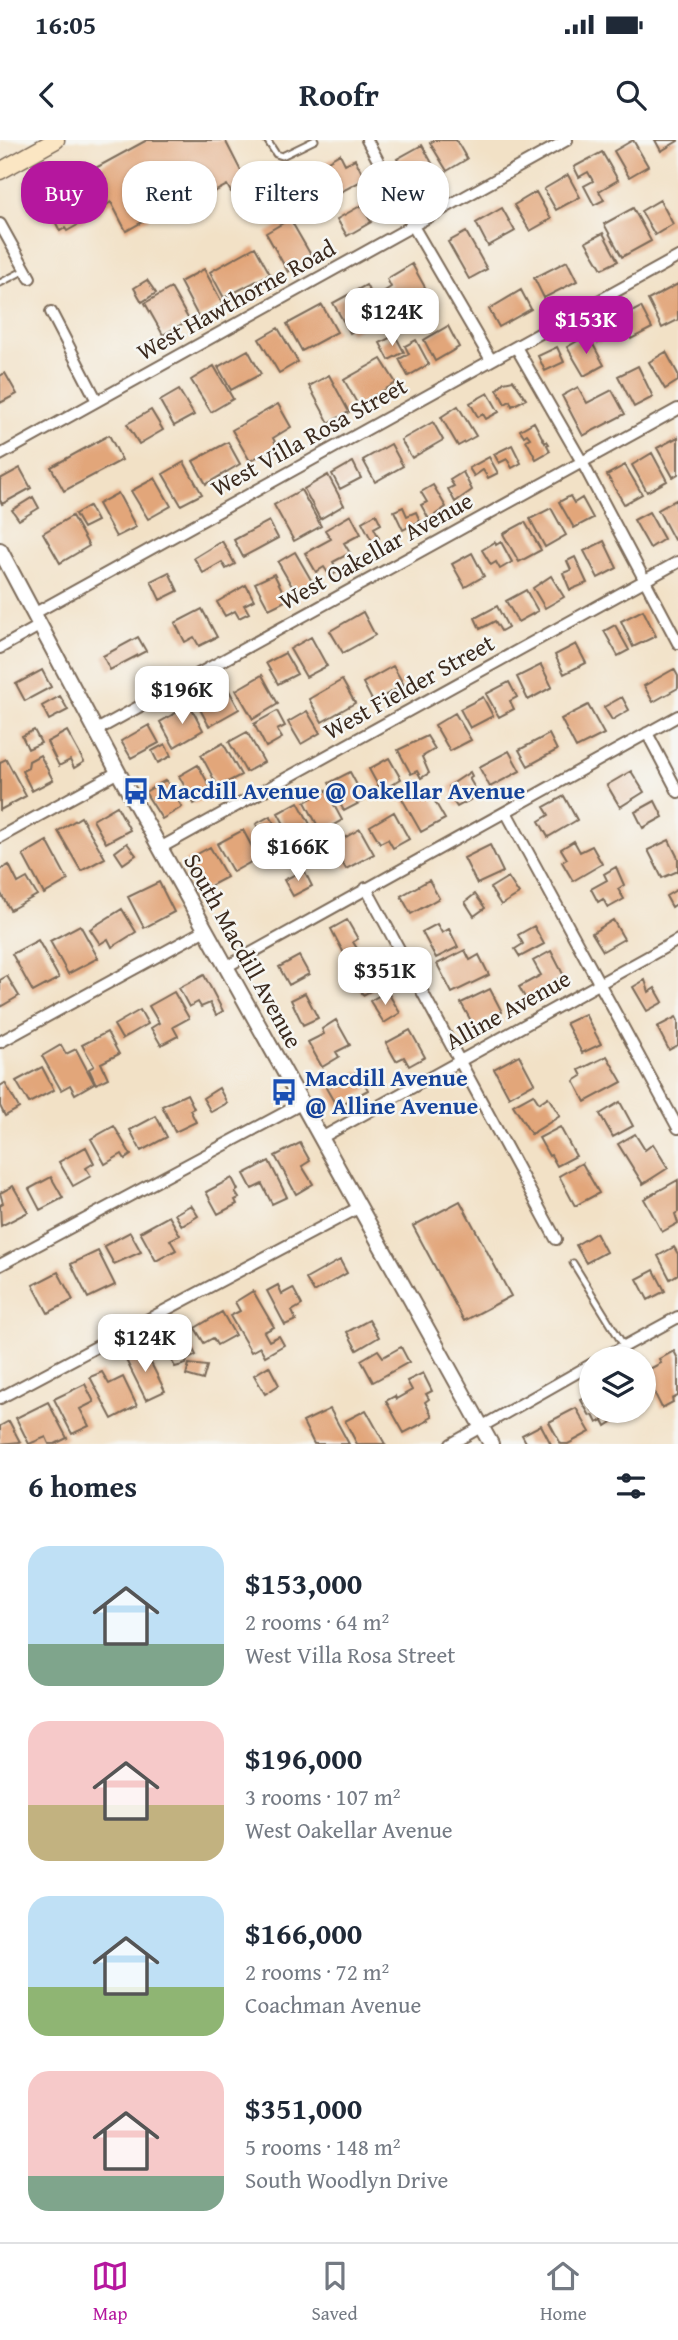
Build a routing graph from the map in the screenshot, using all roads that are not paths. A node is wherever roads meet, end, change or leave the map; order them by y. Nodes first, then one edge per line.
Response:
1 (56, 140) edge
2 (267, 140) edge
3 (367, 140) edge
4 (567, 140) edge
5 (313, 141) edge
6 (0, 171) edge
7 (0, 224) edge
8 (413, 226) junction
9 (678, 257) edge
10 (28, 274) joint
11 (0, 283) edge
12 (51, 312) dead end
13 (516, 346) junction
14 (491, 360) junction
15 (97, 401) junction
16 (678, 409) edge
17 (0, 455) edge
18 (582, 462) junction
19 (0, 550) edge
20 (678, 562) edge
21 (644, 581) junction
22 (38, 619) junction
23 (678, 643) edge
24 (0, 648) edge
25 (678, 716) edge
26 (95, 731) junction
27 (647, 733) junction
28 (118, 772) junction
29 (678, 792) edge
30 (506, 812) junction
31 (0, 837) edge
32 (160, 848) junction
33 (366, 888) junction
34 (205, 930) junction
35 (678, 940) edge
36 (226, 967) junction
37 (600, 984) junction
38 (0, 1042) edge
39 (458, 1060) junction
40 (301, 1104) junction
41 (678, 1128) edge
42 (321, 1138) junction
43 (358, 1208) junction
44 (556, 1239) dead end
45 (573, 1263) dead end
46 (0, 1265) edge
47 (678, 1317) edge
48 (624, 1346) joint
49 (579, 1371) edge
50 (0, 1398) edge
51 (482, 1427) junction
52 (451, 1444) edge
53 (491, 1444) edge

1 - 6 main road
2 - 5 lane
3 - 8 street
4 - 8 street, West Hawthorne Road
7 - 10 street
8 - 14 street
8 - 15 street, West Hawthorne Road
9 - 13 street, West Villa Rosa Street
10 - 11 lane
12 - 15 street
13 - 14 street, West Villa Rosa Street
13 - 18 street
14 - 22 street, West Villa Rosa Street
15 - 17 street, West Hawthorne Road
16 - 18 street, West Oakellar Avenue
18 - 21 street
18 - 26 street, West Oakellar Avenue
19 - 22 street, South Macdill Avenue
20 - 21 street, West Fielder Street
21 - 23 street
21 - 32 street, West Fielder Street
22 - 24 street, West Villa Rosa Street
22 - 26 street, South Macdill Avenue
25 - 27 street
26 - 28 street, South Macdill Avenue
27 - 29 street
27 - 30 street
28 - 31 street
28 - 32 street, South Macdill Avenue
30 - 33 street
30 - 37 street
32 - 34 street, South Macdill Avenue
33 - 36 street
33 - 39 street
34 - 36 street, South Macdill Avenue
34 - 38 street
35 - 37 street, Alline Avenue
36 - 40 street, South Macdill Avenue
37 - 39 street, Alline Avenue
37 - 41 street
39 - 42 street, Alline Avenue
39 - 44 street
40 - 42 street, South Macdill Avenue
40 - 46 street
42 - 43 street, South Macdill Avenue
43 - 50 street
43 - 51 street, South Macdill Avenue
45 - 48 lane
47 - 48 street
49 - 51 street
51 - 52 street
51 - 53 street, South Macdill Avenue

